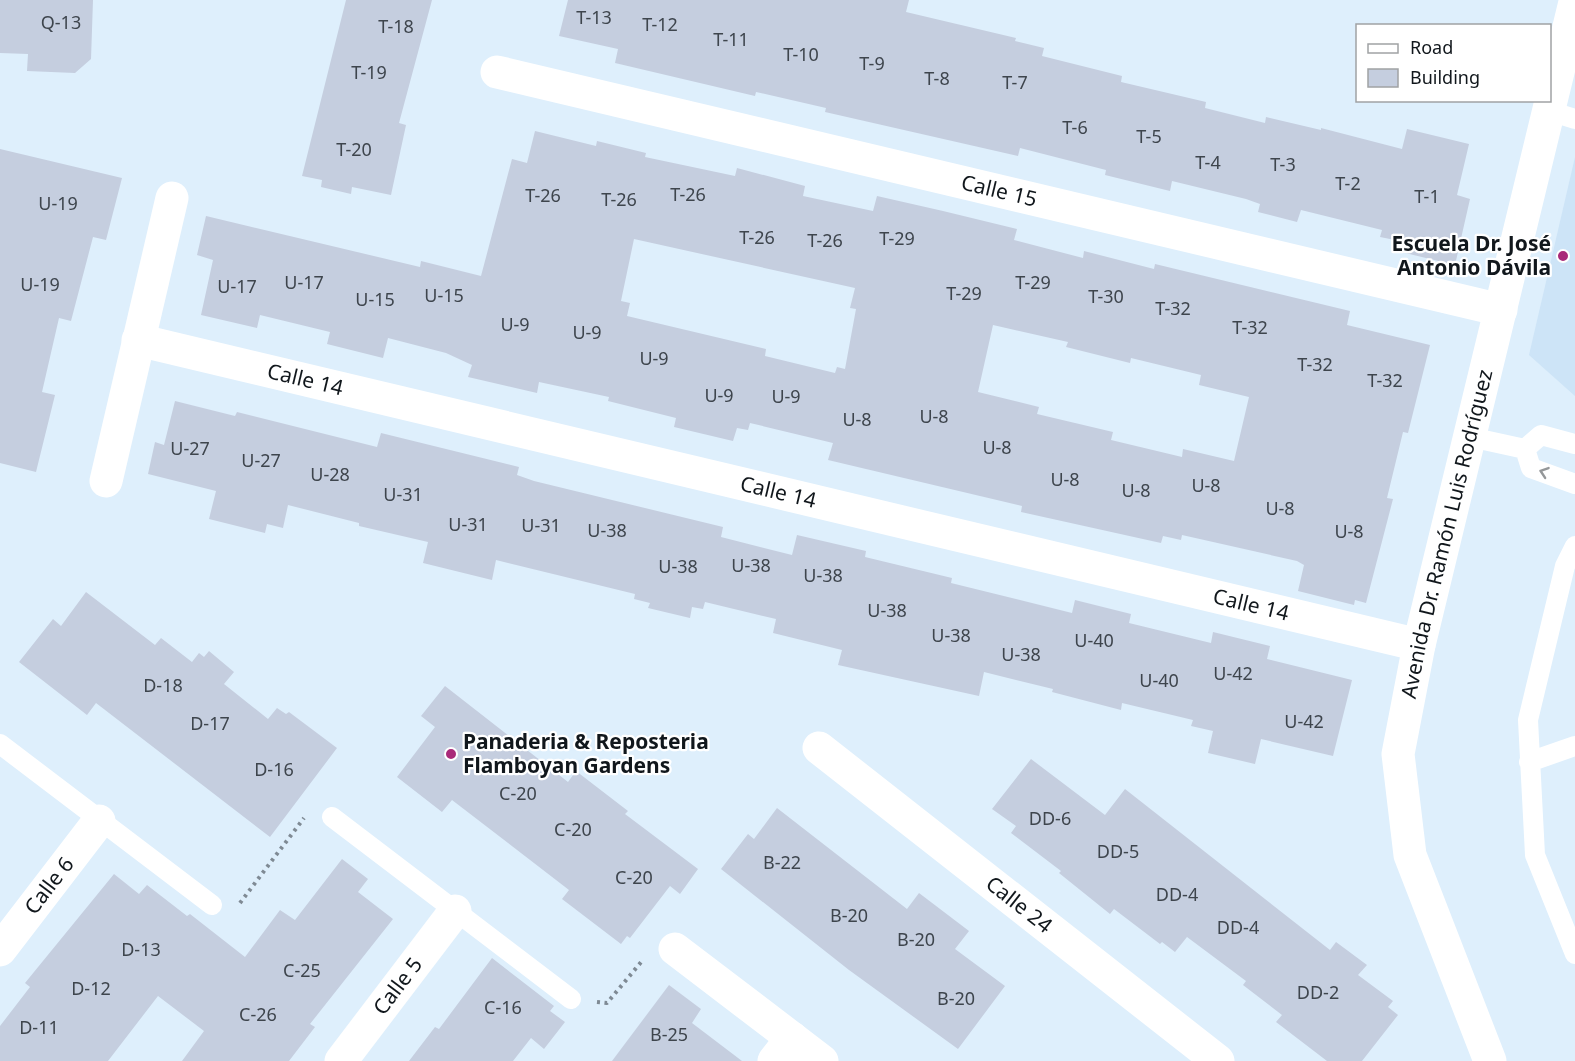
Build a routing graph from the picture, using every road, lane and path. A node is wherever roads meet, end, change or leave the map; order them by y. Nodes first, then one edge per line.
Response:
1 (1575, 2) edge
2 (497, 72) dead end
3 (1562, 115) edge
4 (172, 198) dead end
5 (1501, 310) junction
6 (138, 340) junction
7 (1470, 437) junction
8 (1575, 444) edge
9 (1526, 449) junction
10 (106, 481) dead end
11 (1575, 484) edge
12 (1575, 546) edge
13 (1419, 645) junction
14 (0, 744) edge
15 (1575, 746) edge
16 (819, 748) dead end
17 (1529, 762) junction
18 (332, 818) joint
19 (99, 821) junction
20 (212, 905) joint
21 (455, 911) junction
22 (675, 949) joint
23 (0, 950) edge
24 (1575, 954) edge
25 (571, 999) joint
26 (783, 1049) edge
27 (341, 1061) edge
28 (822, 1061) edge
29 (1218, 1061) edge
30 (1490, 1061) edge

1 - 3 street, Avenida Dr. Ramón Luis Rodríguez
2 - 5 street, Calle 15
3 - 5 street, Avenida Dr. Ramón Luis Rodríguez
4 - 6 street
5 - 7 street, Avenida Dr. Ramón Luis Rodríguez
6 - 10 street
6 - 13 street, Calle 14
7 - 9 lane
7 - 13 street, Avenida Dr. Ramón Luis Rodríguez
8 - 9 lane
11 -> 9 lane
12 - 17 lane
13 - 30 street, Avenida Dr. Ramón Luis Rodríguez
14 - 19 lane
15 - 17 lane
16 - 29 street, Calle 24
17 - 24 lane
18 - 20 path
18 - 21 lane
19 - 20 lane
19 - 23 street, Calle 6
21 - 25 lane
21 - 27 street, Calle 5
22 - 25 path
22 - 26 street
26 - 28 street

